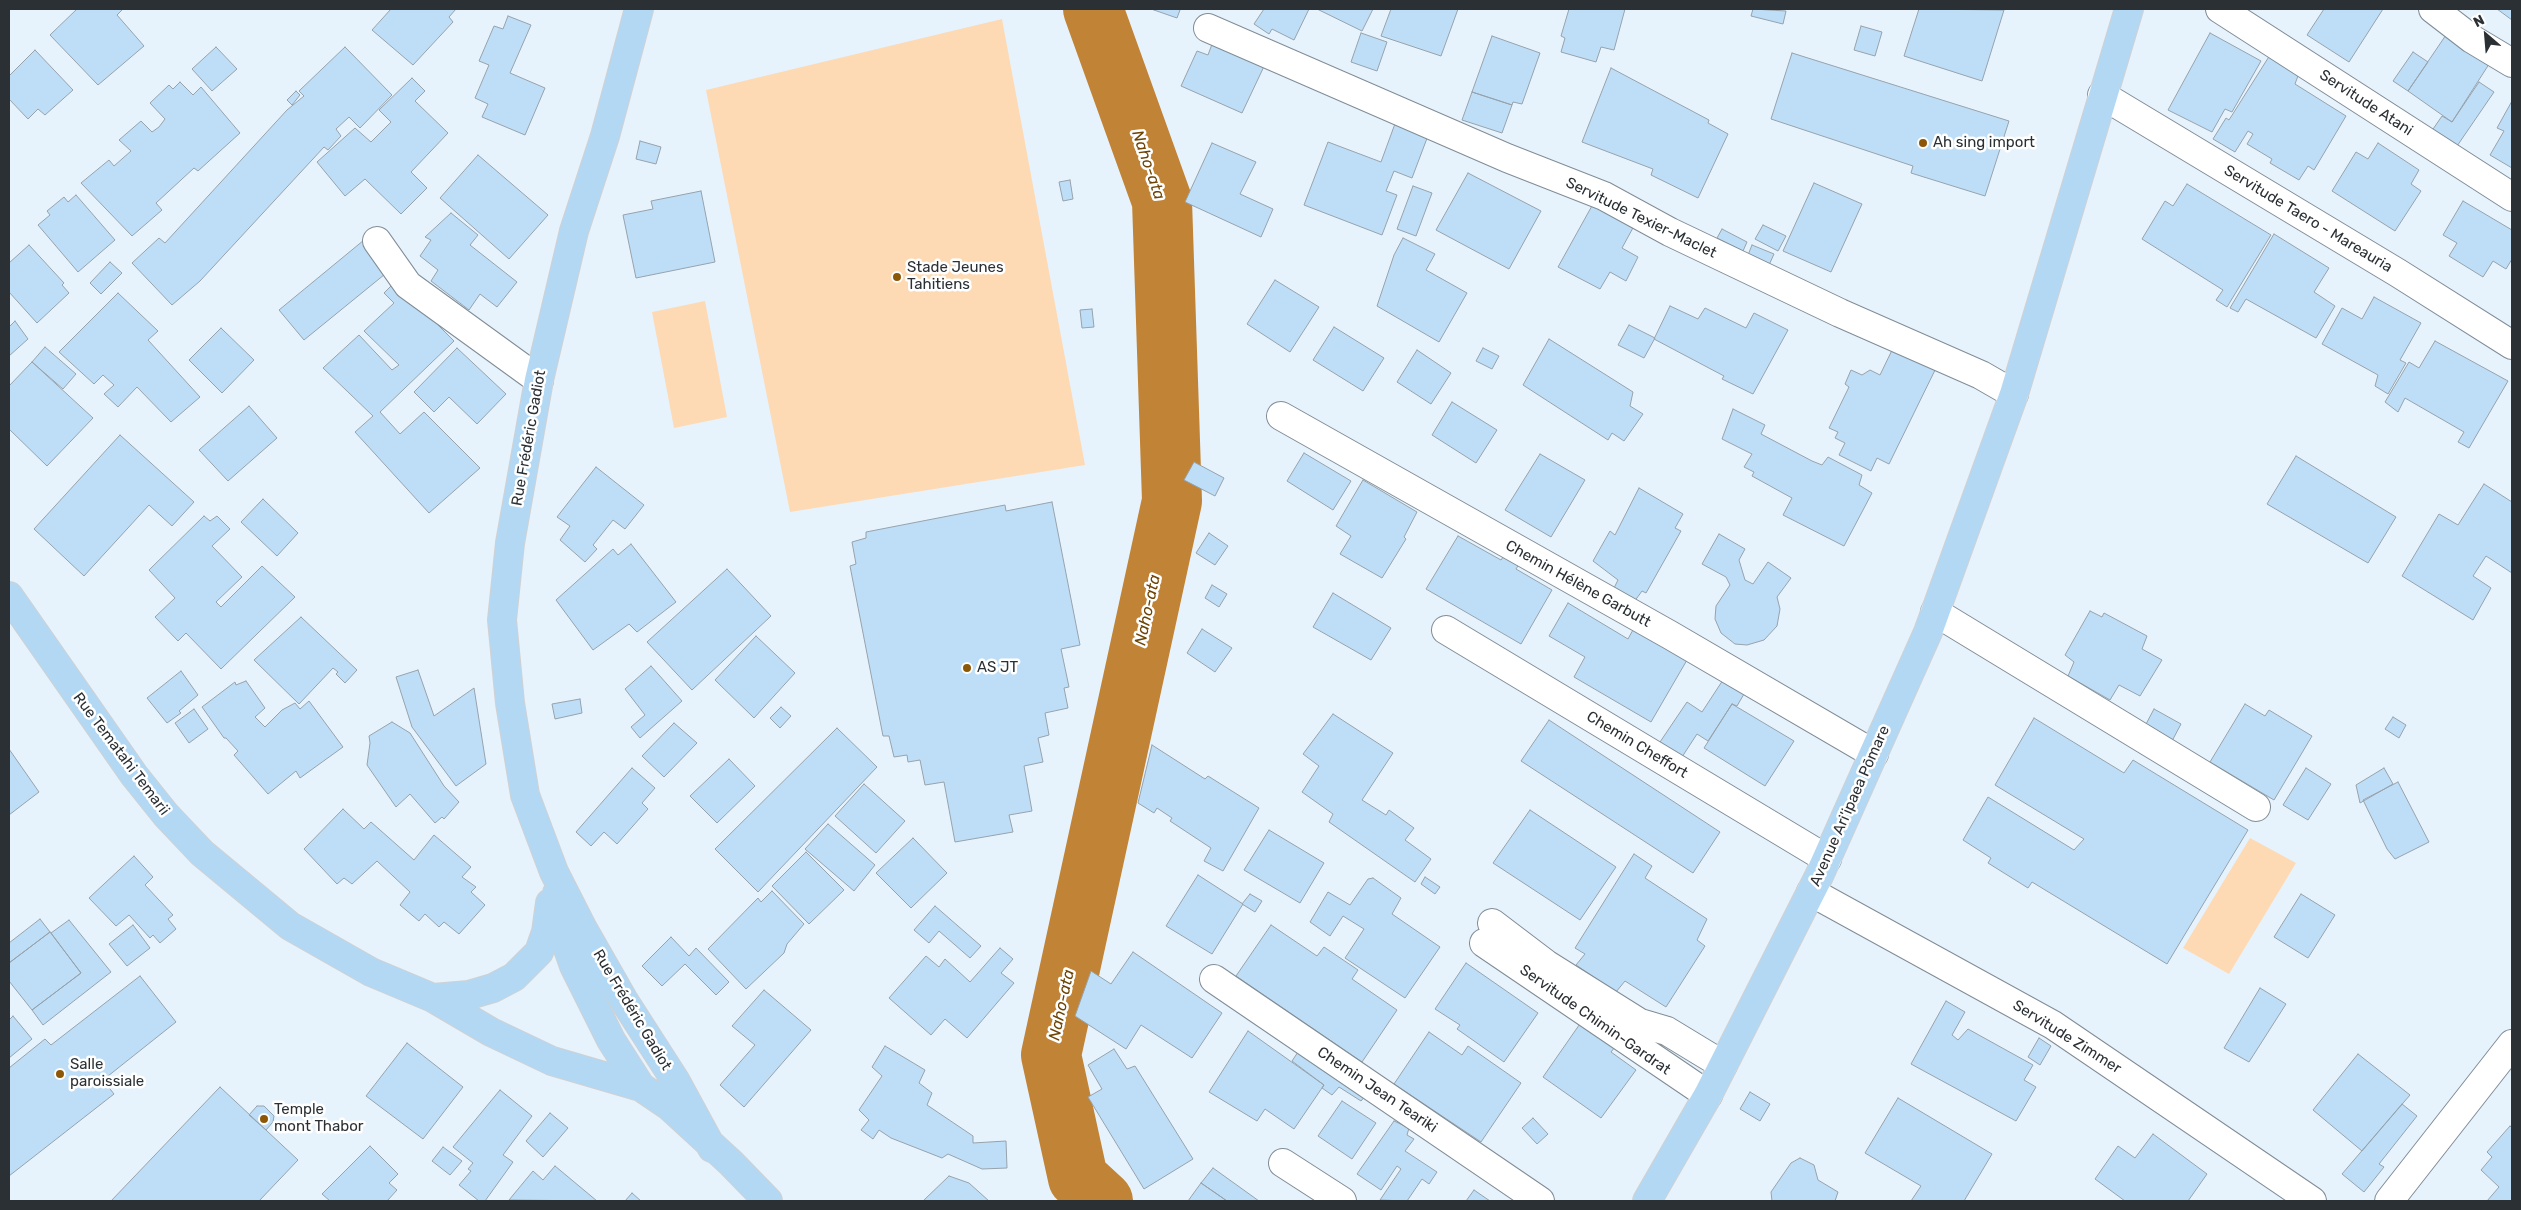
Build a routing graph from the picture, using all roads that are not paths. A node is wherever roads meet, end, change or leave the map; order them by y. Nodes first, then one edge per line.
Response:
1 (639, 9) edge
2 (2126, 9) edge
3 (2220, 9) edge
4 (2433, 9) edge
5 (1208, 28) dead end
6 (2512, 63) edge
7 (2102, 95) junction
8 (2512, 197) edge
9 (377, 242) dead end
10 (2512, 345) edge
11 (539, 380) junction
12 (2014, 394) junction
13 (1281, 416) dead end
14 (9, 596) edge
15 (1935, 612) junction
16 (1446, 630) dead end
17 (1874, 754) junction
18 (2256, 807) dead end
19 (1828, 859) junction
20 (554, 872) junction
21 (1811, 892) junction
22 (1214, 980) dead end
23 (433, 998) junction
24 (2512, 1044) edge
25 (1723, 1065) junction
26 (641, 1087) junction
27 (1708, 1095) junction
28 (712, 1148) junction
29 (1283, 1163) dead end
30 (758, 1198) edge
31 (1342, 1201) edge
32 (1540, 1201) edge
33 (1647, 1201) edge
34 (2312, 1201) edge
35 (2389, 1201) edge

1 - 11 main road, Rue Frédéric Gadiot
2 - 7 main road, Avenue Ari'ipaea Pōmare
3 - 8 street, Servitude Atani
4 - 6 street
5 - 12 street, Servitude Texier-Maclet
7 - 10 street, Servitude Taero - Mareauria
7 - 12 main road, Avenue Ari'ipaea Pōmare
9 - 11 street
11 - 20 main road, Rue Frédéric Gadiot
12 - 15 main road, Avenue Ari'ipaea Pōmare
13 - 17 street, Chemin Hélène Garbutt
14 - 23 main road, Rue Tematahi Temarii
15 - 17 main road, Avenue Ari'ipaea Pōmare
15 - 18 street
16 - 19 street, Chemin Cheffort
17 - 19 main road, Avenue Ari'ipaea Pōmare
19 - 21 main road, Avenue Ari'ipaea Pōmare
20 - 23 main road, Rue Tematahi Temarii
20 - 26 main road, Rue Frédéric Gadiot
20 - 28 main road, Rue Frédéric Gadiot
21 - 25 main road, Avenue Ari'ipaea Pōmare
21 - 34 street, Servitude Zimmer
22 - 32 street, Chemin Jean Teariki
23 - 26 main road, Rue Tematahi Temarii
24 - 35 street
25 - 27 main road, Avenue Ari'ipaea Pōmare
25 - 27 street, Servitude Chimin-Gardrat
26 - 28 main road, Rue Tematahi Temarii
27 - 33 main road, Avenue Ari'ipaea Pōmare
28 - 30 main road, Rue Tematahi Temarii
29 - 31 street

